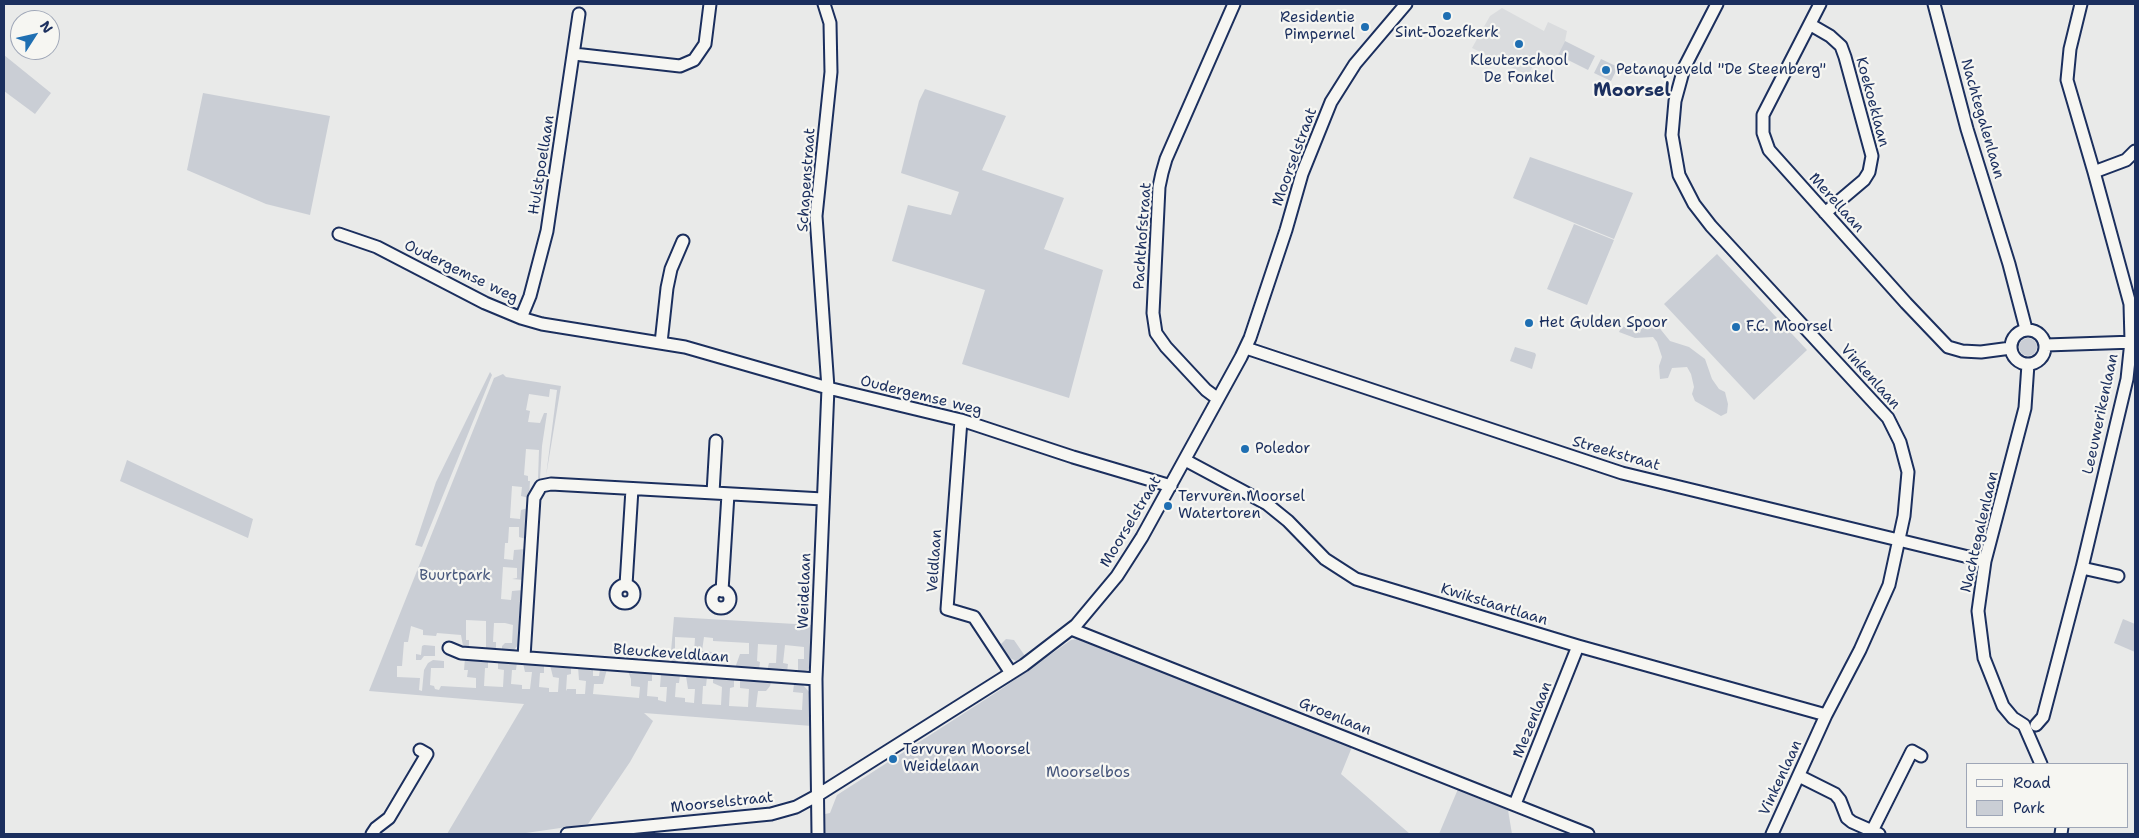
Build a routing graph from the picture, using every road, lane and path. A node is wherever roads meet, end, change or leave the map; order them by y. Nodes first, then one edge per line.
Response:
1 (710, 4) edge
2 (824, 4) edge
3 (1234, 4) edge
4 (1406, 4) edge
5 (1717, 4) edge
6 (1820, 4) edge
7 (1934, 4) edge
8 (2081, 4) edge
9 (578, 14) dead end
10 (1810, 25) junction
11 (574, 54) junction
12 (2135, 151) edge
13 (2094, 172) junction
14 (1825, 213) junction
15 (339, 234) dead end
16 (683, 241) dead end
17 (521, 318) junction
18 (2026, 329) junction
19 (2133, 342) edge
20 (661, 343) junction
21 (2046, 345) junction
22 (1246, 348) junction
23 (2011, 348) junction
24 (2028, 364) junction
25 (828, 388) junction
26 (1218, 399) junction
27 (961, 420) junction
28 (716, 441) dead end
29 (1185, 460) junction
30 (1171, 486) junction
31 (632, 489) junction
32 (713, 493) junction
33 (728, 494) junction
34 (823, 499) junction
35 (1899, 540) junction
36 (1986, 561) junction
37 (2082, 568) junction
38 (2118, 576) dead end
39 (626, 585) dead end
40 (722, 591) dead end
41 (1071, 629) junction
42 (1578, 646) junction
43 (449, 648) dead end
44 (524, 657) junction
45 (1010, 673) junction
46 (816, 679) junction
47 (1826, 715) junction
48 (2024, 725) junction
49 (2036, 725) junction
50 (420, 750) dead end
51 (1921, 756) dead end
52 (2040, 762) edge
53 (1799, 776) junction
54 (818, 795) junction
55 (1515, 804) junction
56 (1876, 833) edge
57 (372, 834) edge
58 (567, 834) edge
59 (818, 834) edge
60 (1587, 834) edge
61 (1772, 834) edge

1 - 11 street
2 - 25 street, Schapenstraat
3 - 26 street, Pachthofstraat
4 - 22 street, Moorselstraat
5 - 35 street, Vinkenlaan
6 - 10 street, Merellaan
7 - 18 street, Nachtegalenlaan
8 - 13 street, Leeuwerikenlaan
9 - 11 street, Hulstpoellaan
10 - 14 street, Merellaan
10 - 14 street, Koekoeklaan
11 - 17 street, Hulstpoellaan
12 - 13 street
13 - 19 street, Leeuwerikenlaan
14 - 23 street, Merellaan
15 - 17 street, Oudergemse weg
16 - 20 street
17 - 20 street, Oudergemse weg
18 - 21 street
18 - 23 street
19 - 21 street
19 - 37 street, Leeuwerikenlaan
20 - 25 street, Oudergemse weg
21 - 24 street
22 - 26 street, Moorselstraat
22 - 35 street, Streekstraat
23 - 24 street
24 - 36 street, Nachtegalenlaan
25 - 27 street, Oudergemse weg
25 - 34 street, Weidelaan
26 - 29 street, Moorselstraat
27 - 30 street, Oudergemse weg
27 - 45 street, Veldlaan
28 - 32 street
29 - 30 street, Moorselstraat
29 - 42 street, Kwikstaartlaan
30 - 41 street, Moorselstraat
31 - 32 street
31 - 39 street
31 - 44 street
32 - 33 street
33 - 34 street
33 - 40 street
34 - 46 street, Weidelaan
35 - 36 street, Streekstraat
35 - 47 street, Vinkenlaan
36 - 48 street, Nachtegalenlaan
37 - 38 street
37 - 49 street, Leeuwerikenlaan
41 - 45 street, Moorselstraat
41 - 55 street, Groenlaan
42 - 47 street, Kwikstaartlaan
42 - 55 street, Mezenlaan
43 - 44 street, Bleuckeveldlaan
44 - 46 street, Bleuckeveldlaan
45 - 54 street, Moorselstraat
46 - 54 street, Weidelaan
47 - 53 street, Vinkenlaan
48 - 49 street
48 - 52 street, Nachtegalenlaan
49 - 52 street, Nachtegalenlaan
50 - 57 street
51 - 56 street
53 - 56 street
53 - 61 street, Vinkenlaan
54 - 58 street, Moorselstraat
54 - 59 street, Weidelaan
55 - 60 street, Groenlaan

